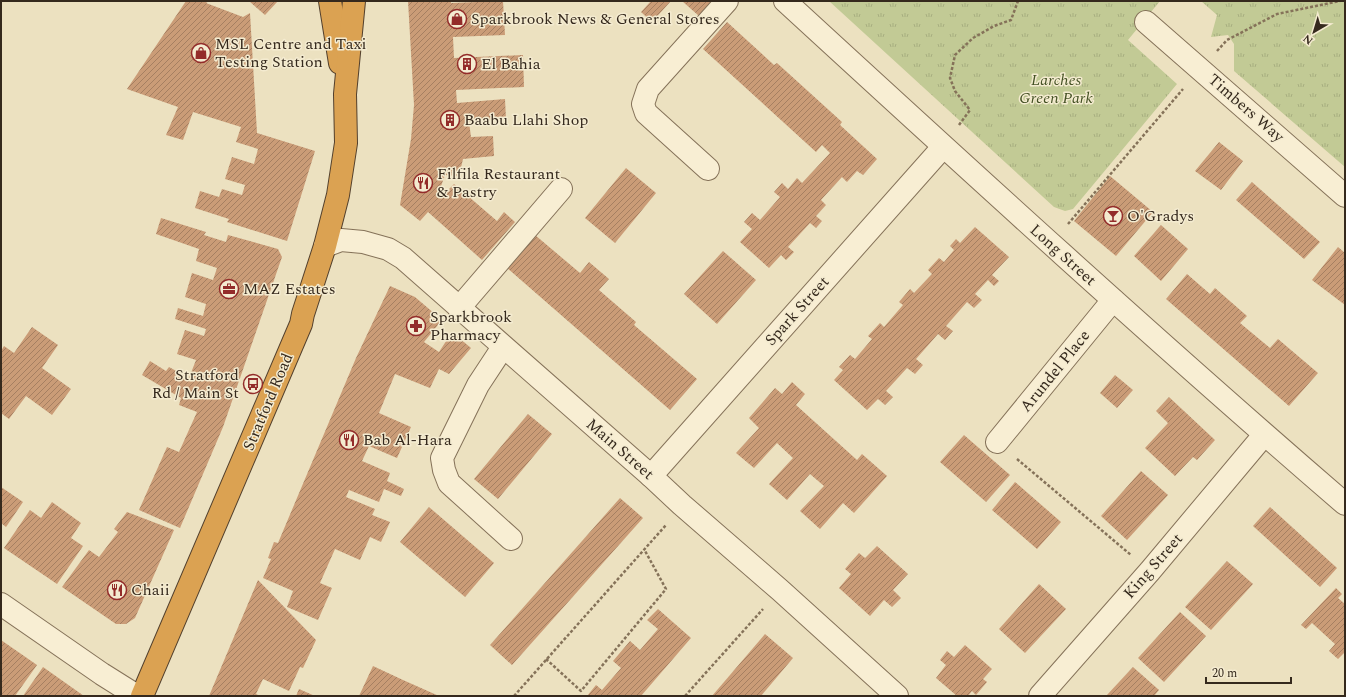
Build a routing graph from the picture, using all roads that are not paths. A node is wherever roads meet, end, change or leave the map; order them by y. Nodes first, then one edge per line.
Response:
1 (330, 1) edge
2 (354, 1) edge
3 (727, 1) edge
4 (785, 1) edge
5 (1146, 22) dead end
6 (345, 94) junction
7 (943, 147) junction
8 (708, 169) dead end
9 (561, 189) dead end
10 (1345, 196) edge
11 (325, 246) junction
12 (1113, 300) junction
13 (459, 308) junction
14 (503, 347) junction
15 (1264, 435) junction
16 (997, 442) road end
17 (651, 476) junction
18 (1345, 504) edge
19 (511, 539) dead end
20 (1, 604) edge
21 (137, 696) edge
22 (142, 696) edge
23 (897, 696) edge
24 (1040, 696) edge

1 - 6 highway, Stratford Road
2 - 6 highway, Stratford Road
3 - 8 street
4 - 7 street, Long Street
5 - 10 street, Timbers Way
6 - 11 highway, Stratford Road
7 - 12 street, Long Street
7 - 17 street, Spark Street
9 - 13 street
11 - 13 street, Main Street
11 - 22 highway, Stratford Road
12 - 15 street, Long Street
12 - 16 street, Arundel Place
13 - 14 street, Main Street
14 - 17 street, Main Street
14 - 19 street
15 - 18 street, Long Street
15 - 24 street, King Street
17 - 23 street, Main Street
20 - 21 street

